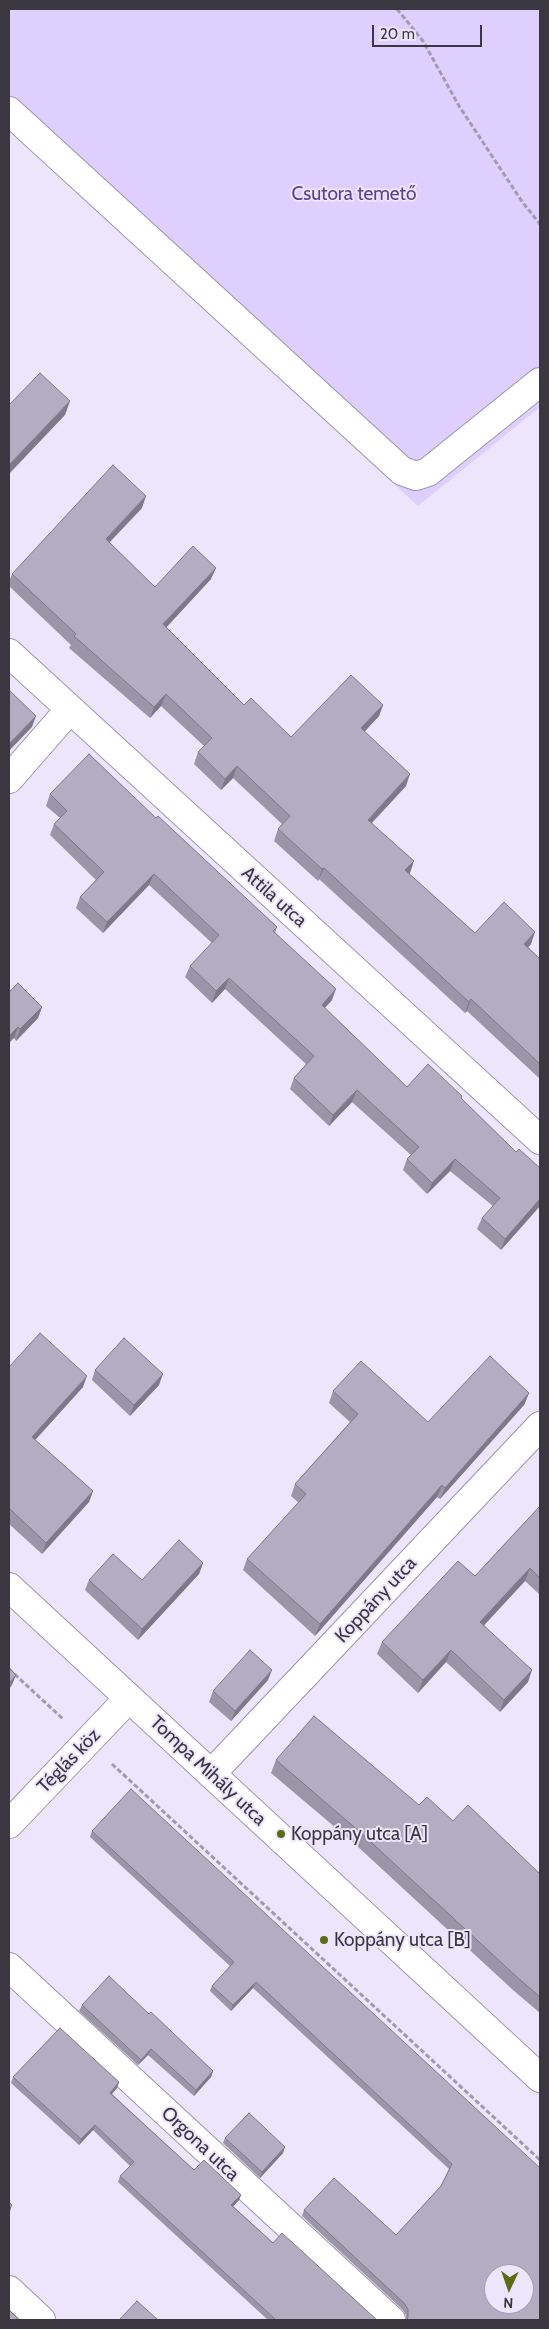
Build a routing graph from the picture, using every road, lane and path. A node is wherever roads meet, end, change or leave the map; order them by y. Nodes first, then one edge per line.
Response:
1 (397, 9) edge
2 (9, 111) edge
3 (540, 224) edge
4 (540, 382) edge
5 (9, 653) edge
6 (70, 709) junction
7 (9, 779) edge
8 (540, 1140) edge
9 (540, 1426) edge
10 (9, 1587) edge
11 (9, 1669) edge
12 (129, 1698) junction
13 (87, 1742) junction
14 (212, 1774) junction
15 (9, 1824) edge
16 (9, 1967) edge
17 (540, 2078) edge
18 (540, 2160) edge
19 (9, 2290) edge
20 (41, 2320) edge
21 (391, 2320) edge

1 - 3 path
2 - 4 street
5 - 6 street, Attila utca
6 - 7 street
6 - 8 street, Attila utca
9 - 14 street, Koppány utca
10 - 12 street, Tompa Mihály utca
11 - 13 path
12 - 13 street, Téglás köz
12 - 14 street, Tompa Mihály utca
13 - 15 street, Téglás köz
13 - 18 path
14 - 17 street, Tompa Mihály utca
16 - 21 street, Orgona utca
19 - 20 street

